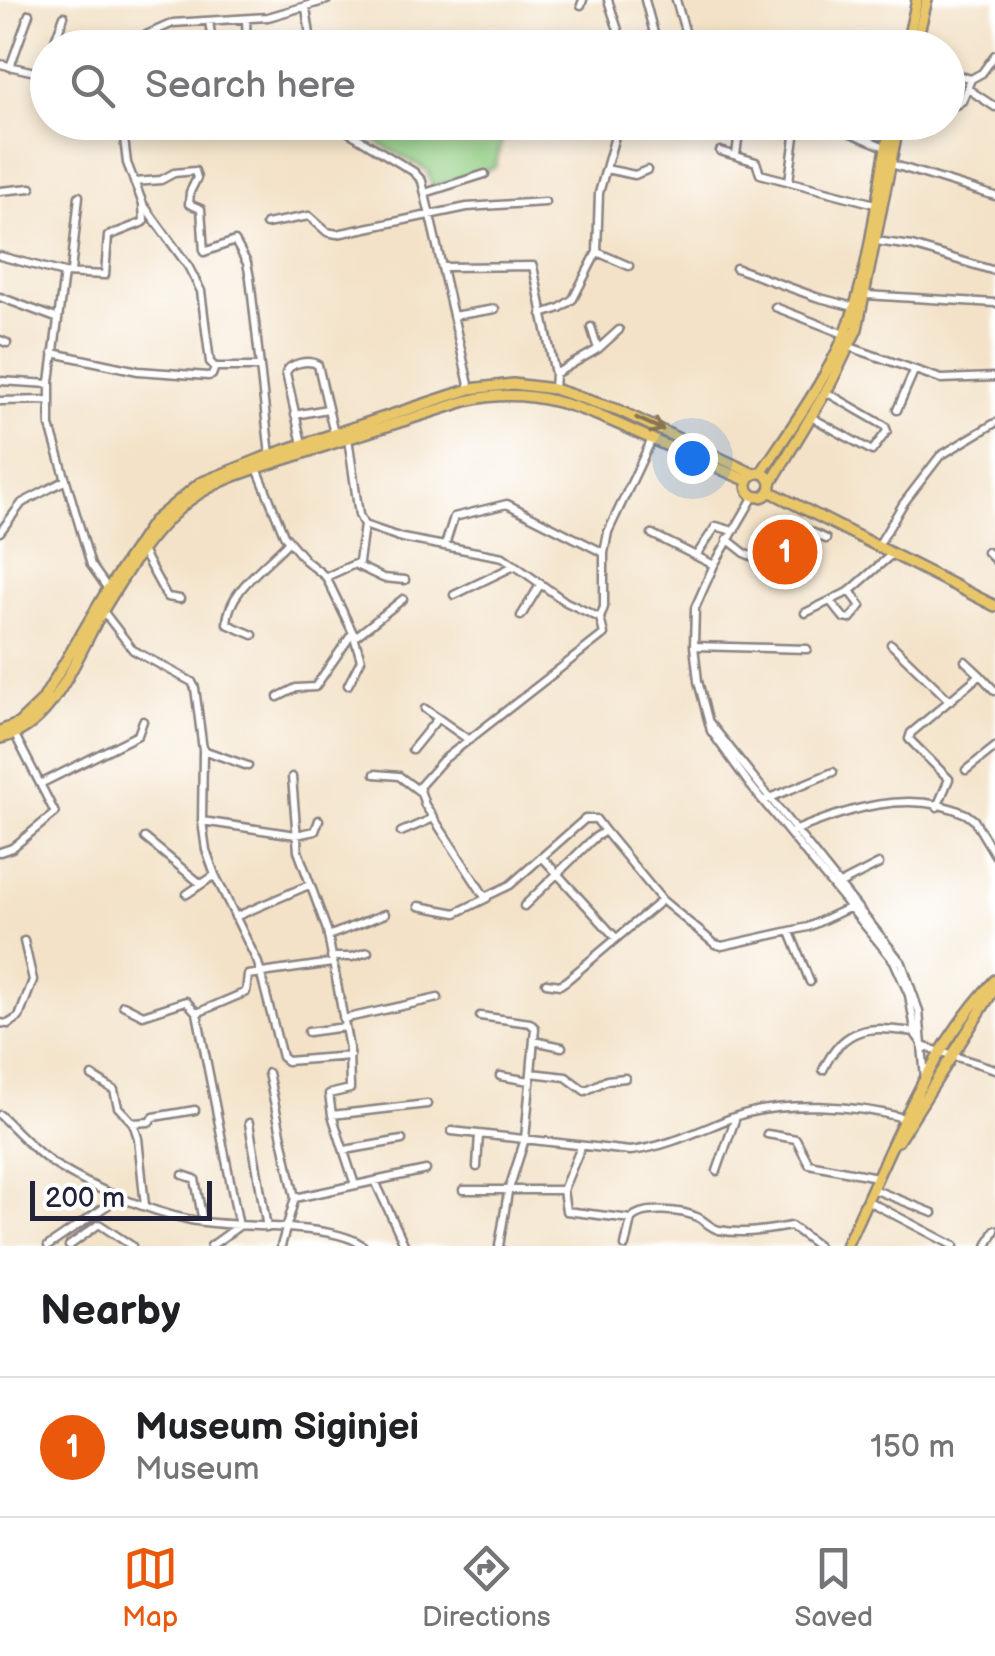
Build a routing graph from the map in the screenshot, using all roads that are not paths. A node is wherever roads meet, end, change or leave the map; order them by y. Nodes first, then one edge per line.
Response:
1 (326, 0) edge
2 (608, 0) edge
3 (645, 0) edge
4 (676, 0) edge
5 (917, 0) edge
6 (927, 0) edge
7 (306, 8) junction
8 (29, 14) dead end
9 (64, 16) dead end
10 (246, 19) junction
11 (209, 22) junction
12 (59, 30) edge
13 (157, 30) edge
14 (210, 30) edge
15 (246, 30) edge
16 (309, 30) edge
17 (618, 30) edge
18 (653, 30) edge
19 (685, 30) edge
20 (910, 30) edge
21 (920, 30) edge
22 (995, 56) edge
23 (0, 64) edge
24 (10, 67) junction
25 (30, 72) edge
26 (965, 77) edge
27 (971, 79) junction
28 (968, 89) junction
29 (965, 93) edge
30 (995, 107) edge
31 (123, 140) edge
32 (362, 140) edge
33 (615, 140) edge
34 (739, 140) edge
35 (795, 140) edge
36 (868, 140) edge
37 (887, 140) edge
38 (896, 140) edge
39 (886, 147) junction
40 (720, 152) dead end
41 (736, 155) junction
42 (891, 164) junction
43 (606, 169) junction
44 (647, 170) dead end
45 (485, 174) dead end
46 (789, 181) junction
47 (134, 182) junction
48 (31, 188) dead end
49 (0, 191) edge
50 (426, 192) junction
51 (79, 196) dead end
52 (995, 196) edge
53 (545, 202) dead end
54 (143, 204) junction
55 (876, 204) junction
56 (431, 213) junction
57 (266, 224) dead end
58 (876, 241) junction
59 (597, 252) junction
60 (0, 256) edge
61 (628, 266) dead end
62 (442, 268) junction
63 (736, 268) dead end
64 (995, 271) edge
65 (67, 272) junction
66 (866, 295) junction
67 (0, 296) edge
68 (995, 304) edge
69 (854, 306) junction
70 (775, 308) dead end
71 (495, 310) dead end
72 (542, 314) junction
73 (453, 316) junction
74 (56, 318) junction
75 (592, 327) dead end
76 (619, 330) dead end
77 (844, 334) junction
78 (598, 348) junction
79 (850, 348) junction
80 (53, 353) junction
81 (835, 366) junction
82 (216, 367) junction
83 (260, 367) junction
84 (914, 372) junction
85 (556, 374) junction
86 (995, 377) edge
87 (0, 381) edge
88 (50, 384) junction
89 (554, 389) junction
90 (470, 390) junction
91 (826, 392) junction
92 (48, 400) junction
93 (0, 401) edge
94 (328, 409) junction
95 (897, 410) dead end
96 (295, 415) junction
97 (405, 415) junction
98 (810, 416) junction
99 (390, 420) junction
100 (995, 423) edge
101 (334, 434) junction
102 (348, 438) junction
103 (652, 439) junction
104 (302, 444) junction
105 (270, 455) junction
106 (257, 468) junction
107 (754, 476) junction
108 (66, 480) junction
109 (770, 487) junction
110 (754, 496) junction
111 (364, 525) junction
112 (733, 531) junction
113 (0, 532) edge
114 (652, 534) dead end
115 (727, 539) junction
116 (826, 539) dead end
117 (288, 542) junction
118 (445, 545) junction
119 (878, 546) junction
120 (142, 552) junction
121 (987, 552) dead end
122 (604, 553) junction
123 (892, 554) junction
124 (696, 556) junction
125 (995, 560) edge
126 (714, 564) junction
127 (355, 565) junction
128 (514, 566) junction
129 (326, 576) junction
130 (405, 580) dead end
131 (540, 585) junction
132 (108, 589) junction
133 (850, 591) junction
134 (454, 595) dead end
135 (403, 598) dead end
136 (180, 599) dead end
137 (831, 602) junction
138 (995, 606) edge
139 (103, 611) junction
140 (806, 614) dead end
141 (521, 616) dead end
142 (600, 618) junction
143 (254, 636) dead end
144 (354, 636) junction
145 (891, 644) dead end
146 (694, 646) junction
147 (806, 650) dead end
148 (965, 662) dead end
149 (980, 675) junction
150 (348, 685) dead end
151 (995, 691) edge
152 (278, 697) dead end
153 (950, 701) junction
154 (425, 709) dead end
155 (438, 718) junction
156 (142, 721) dead end
157 (0, 735) edge
158 (16, 735) junction
159 (469, 740) junction
160 (995, 748) edge
161 (203, 750) junction
162 (412, 750) dead end
163 (248, 766) dead end
164 (966, 770) dead end
165 (833, 772) dead end
166 (376, 774) dead end
167 (292, 776) dead end
168 (42, 783) junction
169 (419, 791) junction
170 (766, 800) junction
171 (937, 806) junction
172 (434, 818) junction
173 (320, 820) dead end
174 (202, 822) junction
175 (606, 830) junction
176 (401, 832) dead end
177 (792, 832) junction
178 (296, 835) junction
179 (145, 838) dead end
180 (0, 852) edge
181 (995, 854) edge
182 (542, 857) junction
183 (879, 864) dead end
184 (215, 875) junction
185 (558, 875) junction
186 (201, 884) junction
187 (840, 884) junction
188 (310, 885) junction
189 (187, 894) dead end
190 (489, 897) junction
191 (662, 900) junction
192 (418, 906) dead end
193 (524, 906) dead end
194 (854, 906) junction
195 (385, 914) dead end
196 (235, 917) junction
197 (790, 932) junction
198 (328, 936) junction
199 (615, 937) junction
200 (24, 941) dead end
201 (368, 952) dead end
202 (332, 960) junction
203 (261, 972) junction
204 (995, 980) edge
205 (810, 982) dead end
206 (546, 983) dead end
207 (995, 988) edge
208 (438, 998) dead end
209 (123, 1005) dead end
210 (197, 1013) junction
211 (480, 1016) dead end
212 (344, 1023) junction
213 (0, 1024) edge
214 (308, 1032) dead end
215 (916, 1032) junction
216 (534, 1040) junction
217 (921, 1044) junction
218 (562, 1047) dead end
219 (947, 1054) junction
220 (350, 1056) junction
221 (995, 1068) edge
222 (823, 1070) dead end
223 (268, 1073) dead end
224 (92, 1076) dead end
225 (500, 1076) dead end
226 (530, 1077) junction
227 (624, 1078) dead end
228 (926, 1086) junction
229 (427, 1104) dead end
230 (195, 1110) dead end
231 (0, 1114) edge
232 (332, 1115) junction
233 (736, 1116) junction
234 (905, 1118) junction
235 (133, 1123) junction
236 (249, 1123) dead end
237 (452, 1131) dead end
238 (479, 1134) junction
239 (767, 1134) dead end
240 (524, 1139) junction
241 (402, 1140) dead end
242 (896, 1142) junction
243 (580, 1147) junction
244 (344, 1150) junction
245 (477, 1166) dead end
246 (426, 1170) dead end
247 (716, 1172) dead end
248 (183, 1175) dead end
249 (879, 1177) junction
250 (375, 1181) junction
251 (355, 1185) junction
252 (874, 1188) junction
253 (463, 1190) dead end
254 (563, 1190) junction
255 (508, 1192) junction
256 (121, 1196) junction
257 (295, 1198) junction
258 (868, 1201) junction
259 (144, 1206) junction
260 (933, 1213) dead end
261 (631, 1219) junction
262 (203, 1222) junction
263 (239, 1226) junction
264 (267, 1228) junction
265 (287, 1230) junction
266 (995, 1230) edge
267 (48, 1246) edge
268 (69, 1246) edge
269 (132, 1246) edge
270 (211, 1246) edge
271 (281, 1246) edge
272 (363, 1246) edge
273 (405, 1246) edge
274 (498, 1246) edge
275 (625, 1246) edge
276 (818, 1246) edge
277 (846, 1246) edge
278 (954, 1246) edge
279 (987, 1246) edge

1 - 7 street
2 - 17 street
3 - 18 street
4 - 19 street
5 - 20 main road
6 - 21 main road
7 - 10 street
7 - 16 street
8 - 24 street
9 - 12 street
10 - 11 street
10 - 15 street
11 - 13 street
11 - 14 street
22 - 27 street
23 - 24 street
24 - 25 street
26 - 27 street
27 - 28 street
28 - 29 street
28 - 30 street
31 - 47 street
32 - 50 street
33 - 43 street
34 - 41 street
35 - 46 street
36 - 39 street
37 - 39 main road
38 - 42 main road
39 - 55 main road
40 - 41 street
41 - 46 street
42 - 52 street
42 - 58 main road
43 - 44 street
43 - 59 street
45 - 50 street
46 - 55 street
47 - 54 street
47 - 83 street
48 - 49 street
50 - 56 street
51 - 65 street
53 - 56 street
54 - 65 street
54 - 82 street
55 - 69 main road
56 - 57 street
56 - 62 street
58 - 64 street
58 - 66 main road
59 - 61 street
59 - 72 street
60 - 65 street
62 - 72 street
62 - 73 street
63 - 69 street
65 - 74 street
66 - 68 street
66 - 79 main road
67 - 74 street
69 - 77 main road
70 - 77 street
71 - 73 street
72 - 85 street
73 - 90 street
74 - 80 street
75 - 78 street
76 - 78 street
77 - 81 main road
78 - 85 street
79 - 81 main road
79 - 84 street
80 - 82 street
80 - 88 street
81 - 91 main road
81 - 107 main road
82 - 83 street
83 - 105 street
84 - 86 street
84 - 95 street
85 - 89 street
87 - 88 street
88 - 92 street
89 - 90 main road
89 -> 107 main road
90 - 97 main road
91 - 98 main road
91 - 98 street
92 - 93 street
92 - 108 street
94 - 96 street
94 - 96 street
94 - 101 street
96 - 104 street
97 - 99 main road
97 - 103 main road
98 - 109 main road
99 - 101 main road
99 - 102 main road
100 - 119 street
101 - 104 main road
102 - 106 main road
102 - 111 street
103 - 107 main road
103 - 122 street
104 - 105 main road
105 - 132 main road
106 - 117 street
106 - 120 main road
107 - 109 main road
107 - 110 main road
108 - 113 street
108 - 132 street
109 - 110 main road
109 - 119 main road
110 - 112 street
111 - 118 street
111 - 127 street
112 - 115 street
112 - 124 street
114 - 124 street
115 - 116 street
115 - 126 street
117 - 129 street
117 - 143 street
118 - 122 street
118 - 128 street
119 - 123 main road
120 - 136 street
120 - 139 main road
121 - 125 street
122 - 142 street
123 - 133 street
123 - 138 main road
124 - 126 street
126 - 146 street
127 - 129 street
127 - 130 street
128 - 131 street
128 - 134 street
129 - 144 street
131 - 141 street
131 - 142 street
132 - 157 main road
133 - 137 street
133 - 137 street
135 - 144 street
137 - 140 street
139 - 158 main road
139 - 161 street
142 - 159 street
144 - 150 street
144 - 152 street
145 - 153 street
146 - 147 street
146 - 170 street
148 - 149 street
149 - 151 street
149 - 153 street
153 - 171 street
154 - 155 street
155 - 159 street
155 - 162 street
156 - 168 street
157 - 158 main road
158 - 168 street
159 - 169 street
160 - 164 street
161 - 163 street
161 - 174 street
165 - 170 street
166 - 169 street
167 - 178 street
168 - 180 street
169 - 172 street
170 - 177 street
171 - 177 street
171 - 181 street
172 - 176 street
172 - 190 street
173 - 178 street
174 - 178 street
174 - 184 street
175 - 182 street
175 - 185 street
175 - 191 street
177 - 187 street
177 - 194 street
178 - 188 street
179 - 186 street
182 - 185 street
182 - 190 street
183 - 187 street
184 - 186 street
184 - 196 street
185 - 193 street
185 - 199 street
186 - 189 street
187 - 194 street
188 - 196 street
188 - 198 street
190 - 192 street
191 - 197 street
191 - 199 street
194 - 197 street
194 - 215 street
194 - 217 street
195 - 198 street
196 - 203 street
197 - 205 street
198 - 202 street
199 - 206 street
200 - 213 street
201 - 202 street
202 - 203 street
202 - 212 street
203 - 210 street
203 - 220 street
204 - 219 main road
207 - 219 main road
208 - 212 street
209 - 210 street
210 - 263 street
211 - 216 street
212 - 214 street
212 - 220 street
215 - 217 street
215 - 222 street
216 - 218 street
216 - 226 street
217 - 219 street
217 - 228 street
219 - 221 street
219 - 228 main road
220 - 232 street
223 - 257 street
224 - 235 street
225 - 226 street
226 - 227 street
226 - 240 street
228 - 234 main road
228 - 242 main road
229 - 232 street
230 - 235 street
231 - 256 street
232 - 244 street
233 - 234 street
233 - 243 street
233 - 247 street
234 - 242 main road
235 - 259 street
236 - 264 street
237 - 238 street
238 - 240 street
238 - 245 street
239 - 249 street
240 - 243 street
240 - 255 street
241 - 244 street
242 - 249 main road
243 - 254 street
244 - 251 street
246 - 250 street
248 - 262 street
249 - 252 main road
250 - 251 street
250 - 273 street
251 - 257 street
252 - 258 main road
252 - 260 street
253 - 255 street
254 - 255 street
254 - 261 street
255 - 274 street
256 - 259 street
256 - 267 street
257 - 265 street
258 - 277 main road
258 - 278 street
259 - 262 street
261 - 275 street
261 - 276 street
262 - 263 street
263 - 264 street
263 - 270 street
264 - 265 street
265 - 271 street
265 - 272 street
266 - 279 street
268 - 269 street

